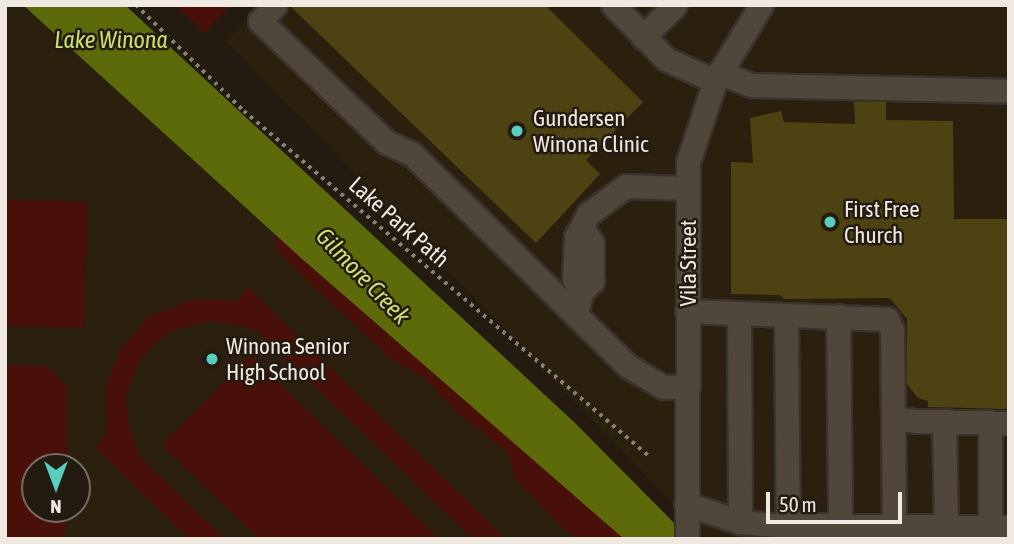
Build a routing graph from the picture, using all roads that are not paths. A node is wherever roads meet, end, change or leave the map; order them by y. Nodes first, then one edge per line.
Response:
1 (275, 5) edge
2 (613, 5) edge
3 (675, 5) edge
4 (761, 5) edge
5 (643, 37) junction
6 (717, 76) junction
7 (1009, 91) edge
8 (688, 188) junction
9 (579, 302) junction
10 (687, 311) junction
11 (739, 313) junction
12 (786, 314) junction
13 (838, 316) junction
14 (688, 386) junction
15 (893, 420) junction
16 (944, 421) junction
17 (999, 423) edge
18 (686, 506) junction
19 (740, 522) junction
20 (894, 523) junction
21 (788, 525) junction
22 (946, 526) junction
23 (851, 528) edge
24 (1002, 530) edge
25 (687, 539) edge

1 - 9 street
2 - 5 street
3 - 5 street
4 - 6 street, Vila Street
5 - 6 street
6 - 7 street
6 - 8 street, Vila Street
8 - 9 street
8 - 10 street, Vila Street
9 - 14 street
10 - 11 street
10 - 14 street, Vila Street
11 - 12 street
11 - 19 street
12 - 13 street
12 - 21 street
13 - 15 street
13 - 23 street
14 - 18 street, Vila Street
15 - 16 street
15 - 20 street
16 - 17 street
16 - 22 street
17 - 24 street
18 - 19 street
18 - 25 street, Vila Street
19 - 21 street
20 - 22 street
20 - 23 street
21 - 23 street
22 - 24 street

